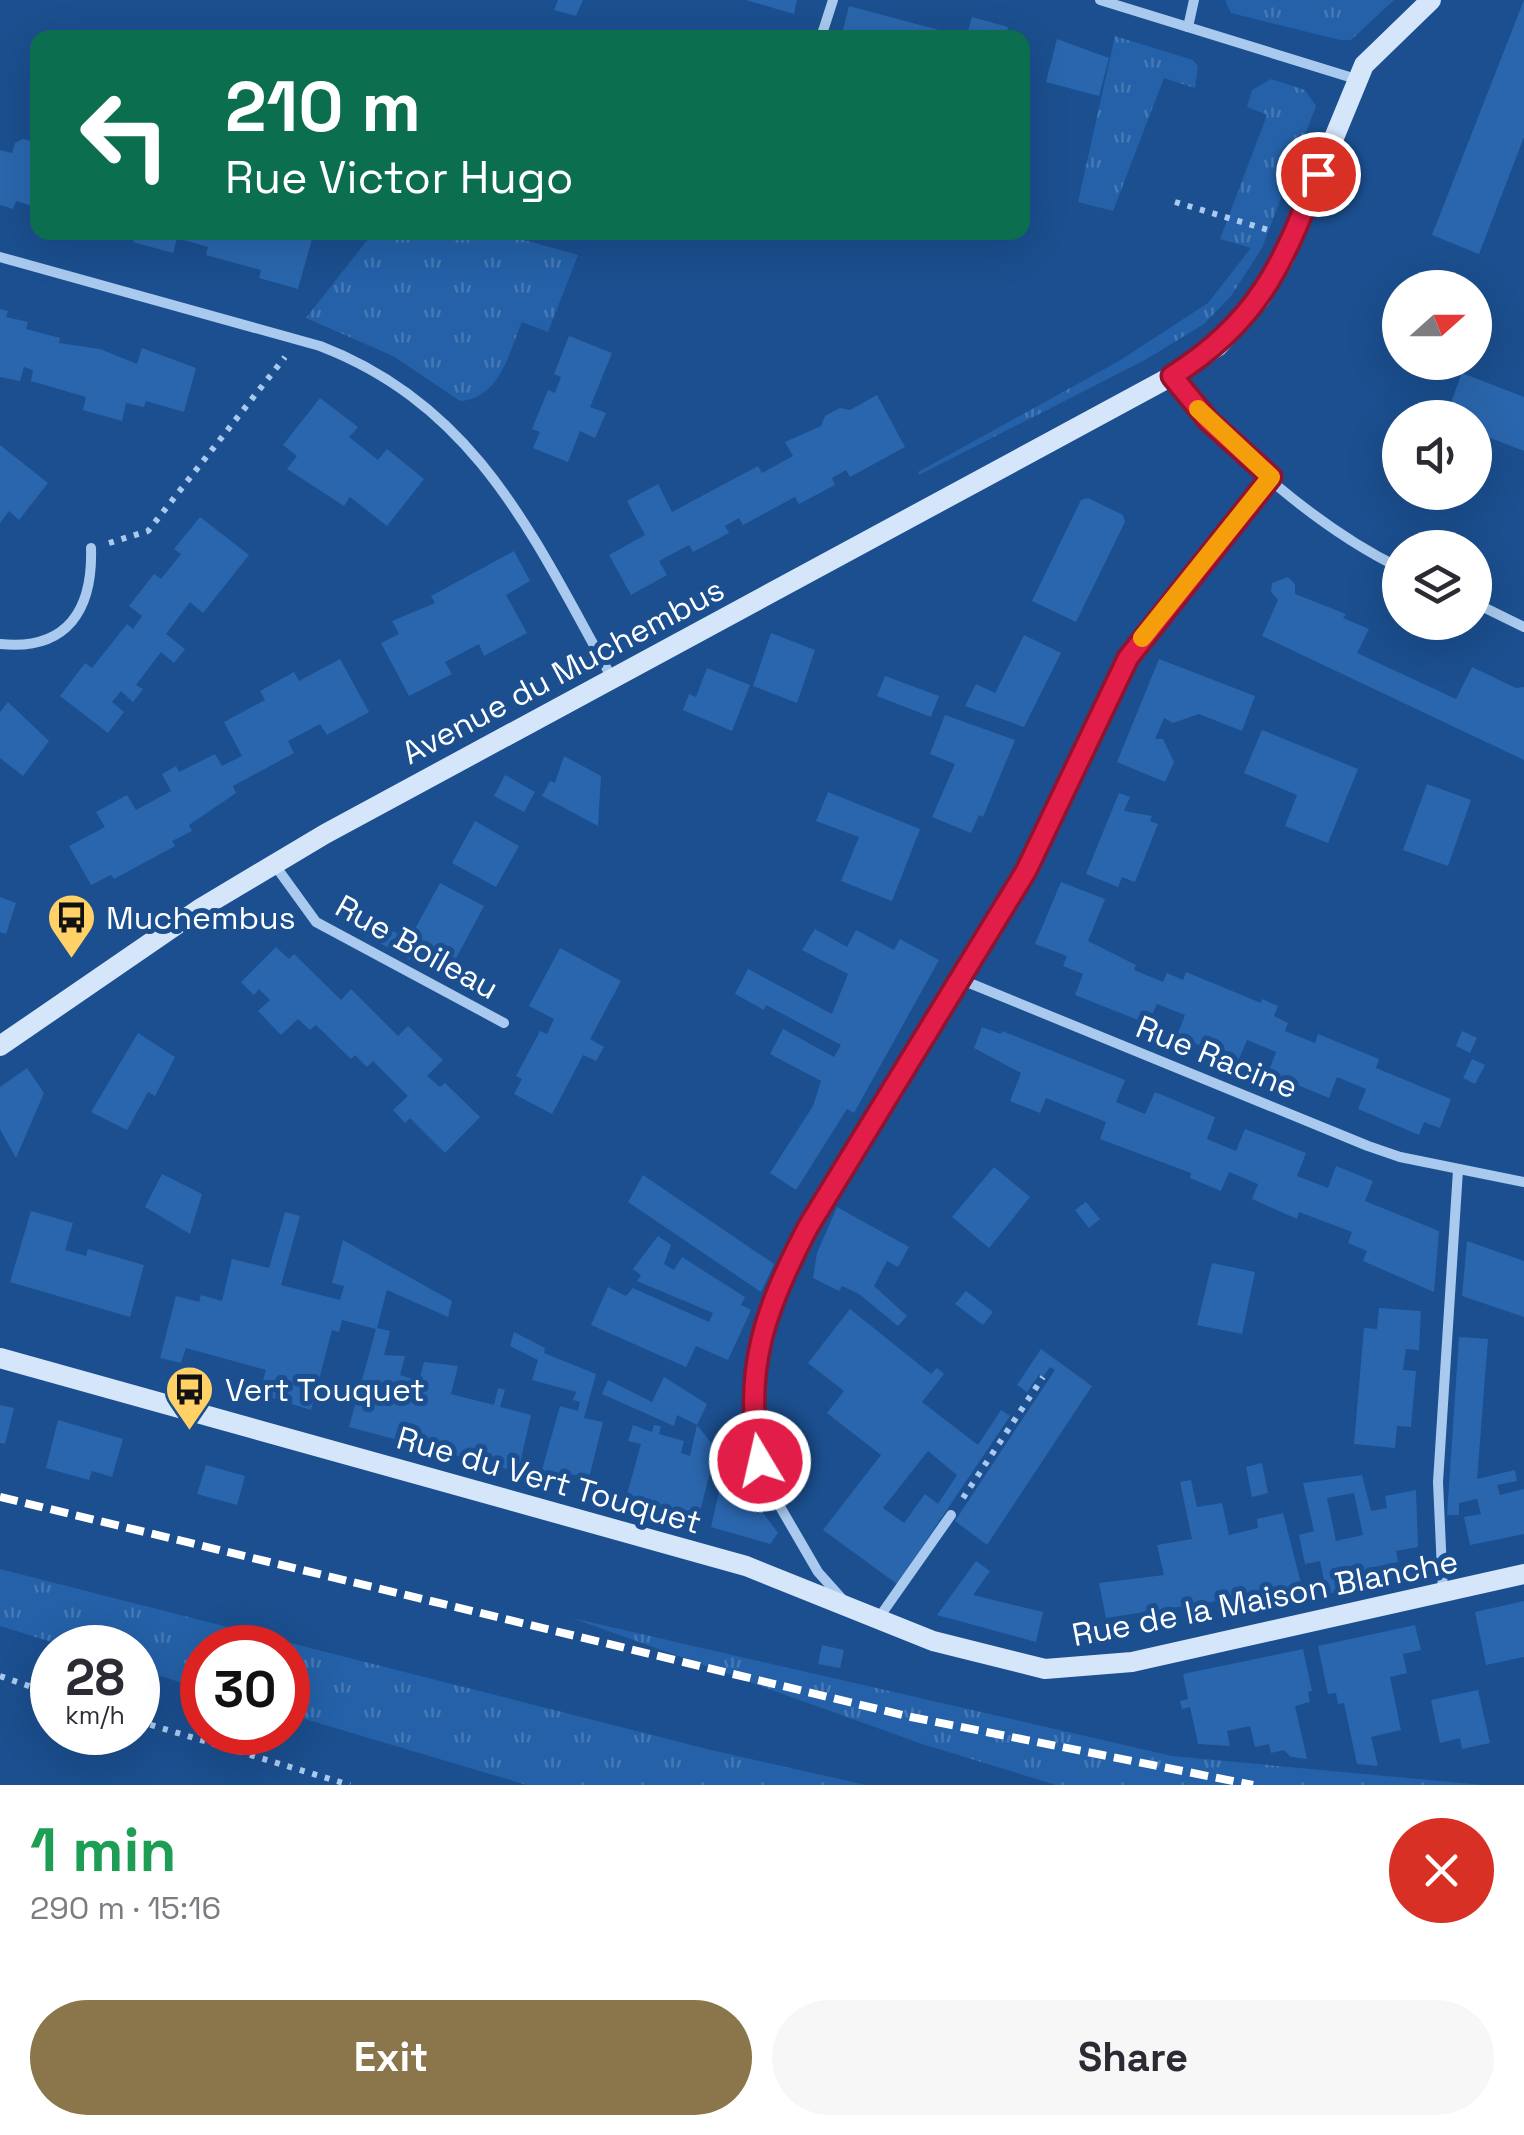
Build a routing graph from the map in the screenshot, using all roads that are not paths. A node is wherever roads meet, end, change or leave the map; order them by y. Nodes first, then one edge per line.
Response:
1 (832, 0) edge
2 (1100, 0) edge
3 (1194, 0) edge
4 (1431, 0) edge
5 (1188, 27) junction
6 (823, 30) dead end
7 (1356, 79) junction
8 (0, 257) edge
9 (1172, 376) junction
10 (1271, 477) junction
11 (91, 548) road end
12 (1382, 557) edge
13 (1492, 612) edge
14 (1524, 627) edge
15 (0, 644) edge
16 (612, 678) junction
17 (274, 864) junction
18 (962, 980) junction
19 (504, 1024) dead end
20 (0, 1046) edge
21 (1458, 1170) junction
22 (1524, 1182) edge
23 (0, 1358) edge
24 (951, 1516) road end
25 (1524, 1574) edge
26 (1443, 1594) junction
27 (848, 1605) junction
28 (878, 1619) junction

1 - 6 street
2 - 5 street
3 - 5 street
4 - 7 street, Avenue du Muchembus
5 - 7 street
7 - 9 street, Avenue du Muchembus
8 - 16 street
9 - 10 street
9 - 16 street, Avenue du Muchembus
10 - 12 street
10 - 18 street
11 - 15 street
13 - 14 street
16 - 17 street, Avenue du Muchembus
17 - 19 street, Rue Boileau
17 - 20 street, Avenue du Muchembus
18 - 21 street, Rue Racine
18 - 27 street
21 - 22 street, Rue Racine
21 - 26 street
23 - 27 street, Rue du Vert Touquet
24 - 28 street
25 - 26 street, Rue de la Maison Blanche
26 - 28 street, Rue de la Maison Blanche
27 - 28 street, Rue de la Maison Blanche

